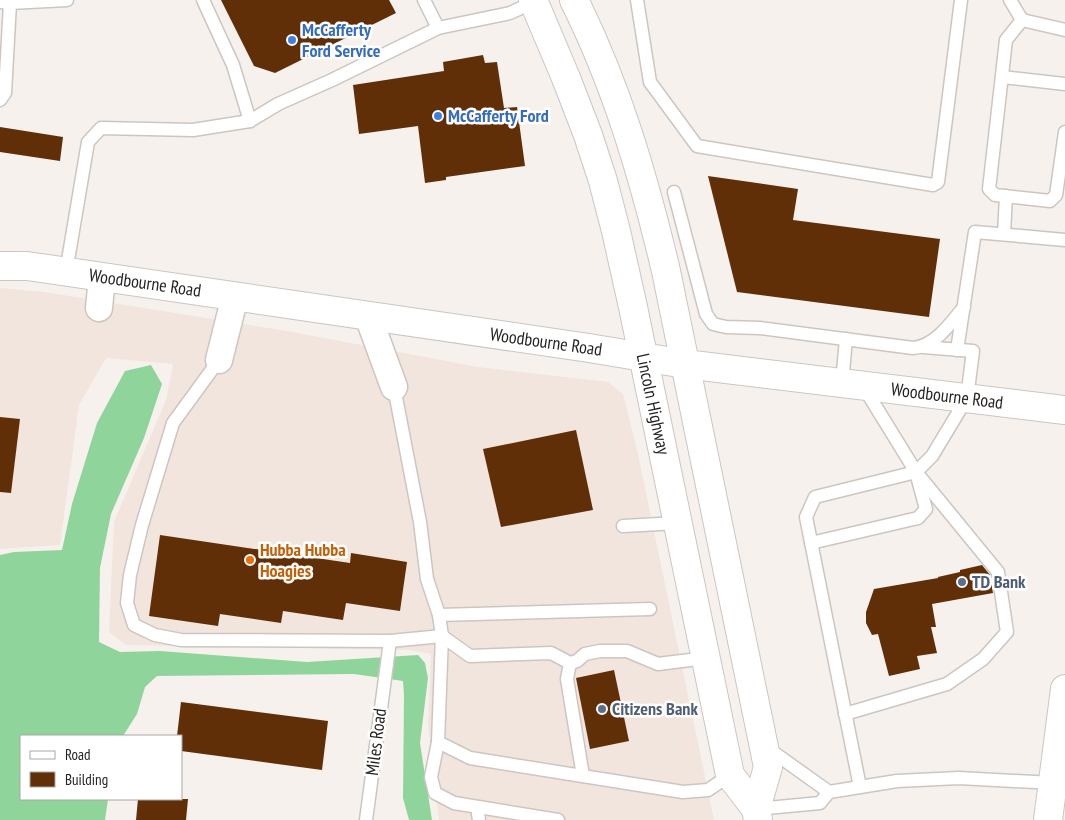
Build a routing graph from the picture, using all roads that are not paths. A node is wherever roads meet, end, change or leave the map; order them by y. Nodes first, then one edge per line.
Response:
1 (67, 0) edge
2 (203, 0) edge
3 (424, 0) edge
4 (574, 0) edge
5 (637, 0) edge
6 (961, 0) edge
7 (1010, 0) edge
8 (533, 1) edge
9 (5, 3) edge
10 (1022, 20) junction
11 (438, 28) junction
12 (1065, 30) edge
13 (1002, 77) junction
14 (1065, 84) edge
15 (0, 100) edge
16 (250, 121) junction
17 (1065, 132) edge
18 (674, 192) dead end
19 (1006, 196) junction
20 (1004, 234) junction
21 (1065, 240) edge
22 (0, 258) edge
23 (0, 266) edge
24 (27, 266) junction
25 (66, 272) junction
26 (680, 275) junction
27 (102, 277) junction
28 (235, 296) junction
29 (964, 307) junction
30 (99, 308) dead end
31 (368, 316) junction
32 (846, 339) junction
33 (923, 347) junction
34 (957, 350) junction
35 (644, 356) junction
36 (219, 360) joint
37 (685, 364) junction
38 (852, 384) junction
39 (394, 387) joint
40 (967, 398) junction
41 (1065, 410) edge
42 (916, 472) junction
43 (678, 522) junction
44 (623, 526) dead end
45 (811, 543) junction
46 (650, 609) dead end
47 (440, 615) junction
48 (442, 636) junction
49 (390, 641) junction
50 (706, 658) junction
51 (570, 663) junction
52 (1065, 689) edge
53 (845, 714) junction
54 (438, 742) junction
55 (763, 745) junction
56 (583, 776) junction
57 (718, 783) junction
58 (1053, 783) junction
59 (860, 787) junction
60 (829, 792) junction
61 (476, 807) junction
62 (757, 814) edge
63 (528, 818) edge
64 (366, 820) edge
65 (479, 820) edge
66 (558, 820) edge
67 (1048, 820) edge

1 - 9 lane
2 - 16 lane
3 - 11 lane
4 - 26 main road
5 - 6 lane
7 - 10 lane
8 - 11 lane
8 - 35 main road, Lincoln Highway
9 - 15 lane
10 - 12 lane
10 - 13 lane
11 - 16 lane
13 - 14 lane
13 - 19 lane
16 - 25 lane
17 - 19 lane
18 - 26 lane
19 - 20 lane
20 - 21 lane
20 - 29 lane
22 - 24 main road, Woodbourne Road
23 - 24 main road, Woodbourne Road
24 - 25 main road, Woodbourne Road
25 - 27 main road, Woodbourne Road
26 - 32 lane
26 - 37 main road
27 - 28 main road, Woodbourne Road
27 - 30 street
28 - 31 main road, Woodbourne Road
28 - 36 street
29 - 33 lane
29 - 34 lane
31 - 35 main road, Woodbourne Road
31 - 39 street
32 - 33 lane
32 - 38 lane
33 - 34 lane
34 - 40 lane
35 - 37 main road, Woodbourne Road
35 - 43 main road, Lincoln Highway
36 - 49 lane
37 - 38 main road, Woodbourne Road
37 - 55 main road
38 - 40 main road, Woodbourne Road
38 - 42 lane
39 - 47 lane
40 - 41 main road, Woodbourne Road
40 - 42 lane
42 - 45 lane
42 - 45 lane
42 - 53 lane
43 - 44 lane
43 - 50 main road, Lincoln Highway
45 - 53 lane
46 - 47 lane
47 - 48 lane
48 - 49 lane
48 - 51 lane
48 - 54 lane
49 - 64 lane, Miles Road
50 - 51 lane
50 - 57 main road, Lincoln Highway
51 - 56 lane
52 - 58 main road
53 - 59 lane
54 - 56 lane
54 - 61 lane
55 - 60 lane
55 - 62 main road
56 - 57 lane
57 - 62 main road, Lincoln Highway
58 - 59 lane
58 - 67 main road
59 - 60 lane
60 - 62 lane
61 - 63 lane
61 - 65 lane
63 - 66 lane

